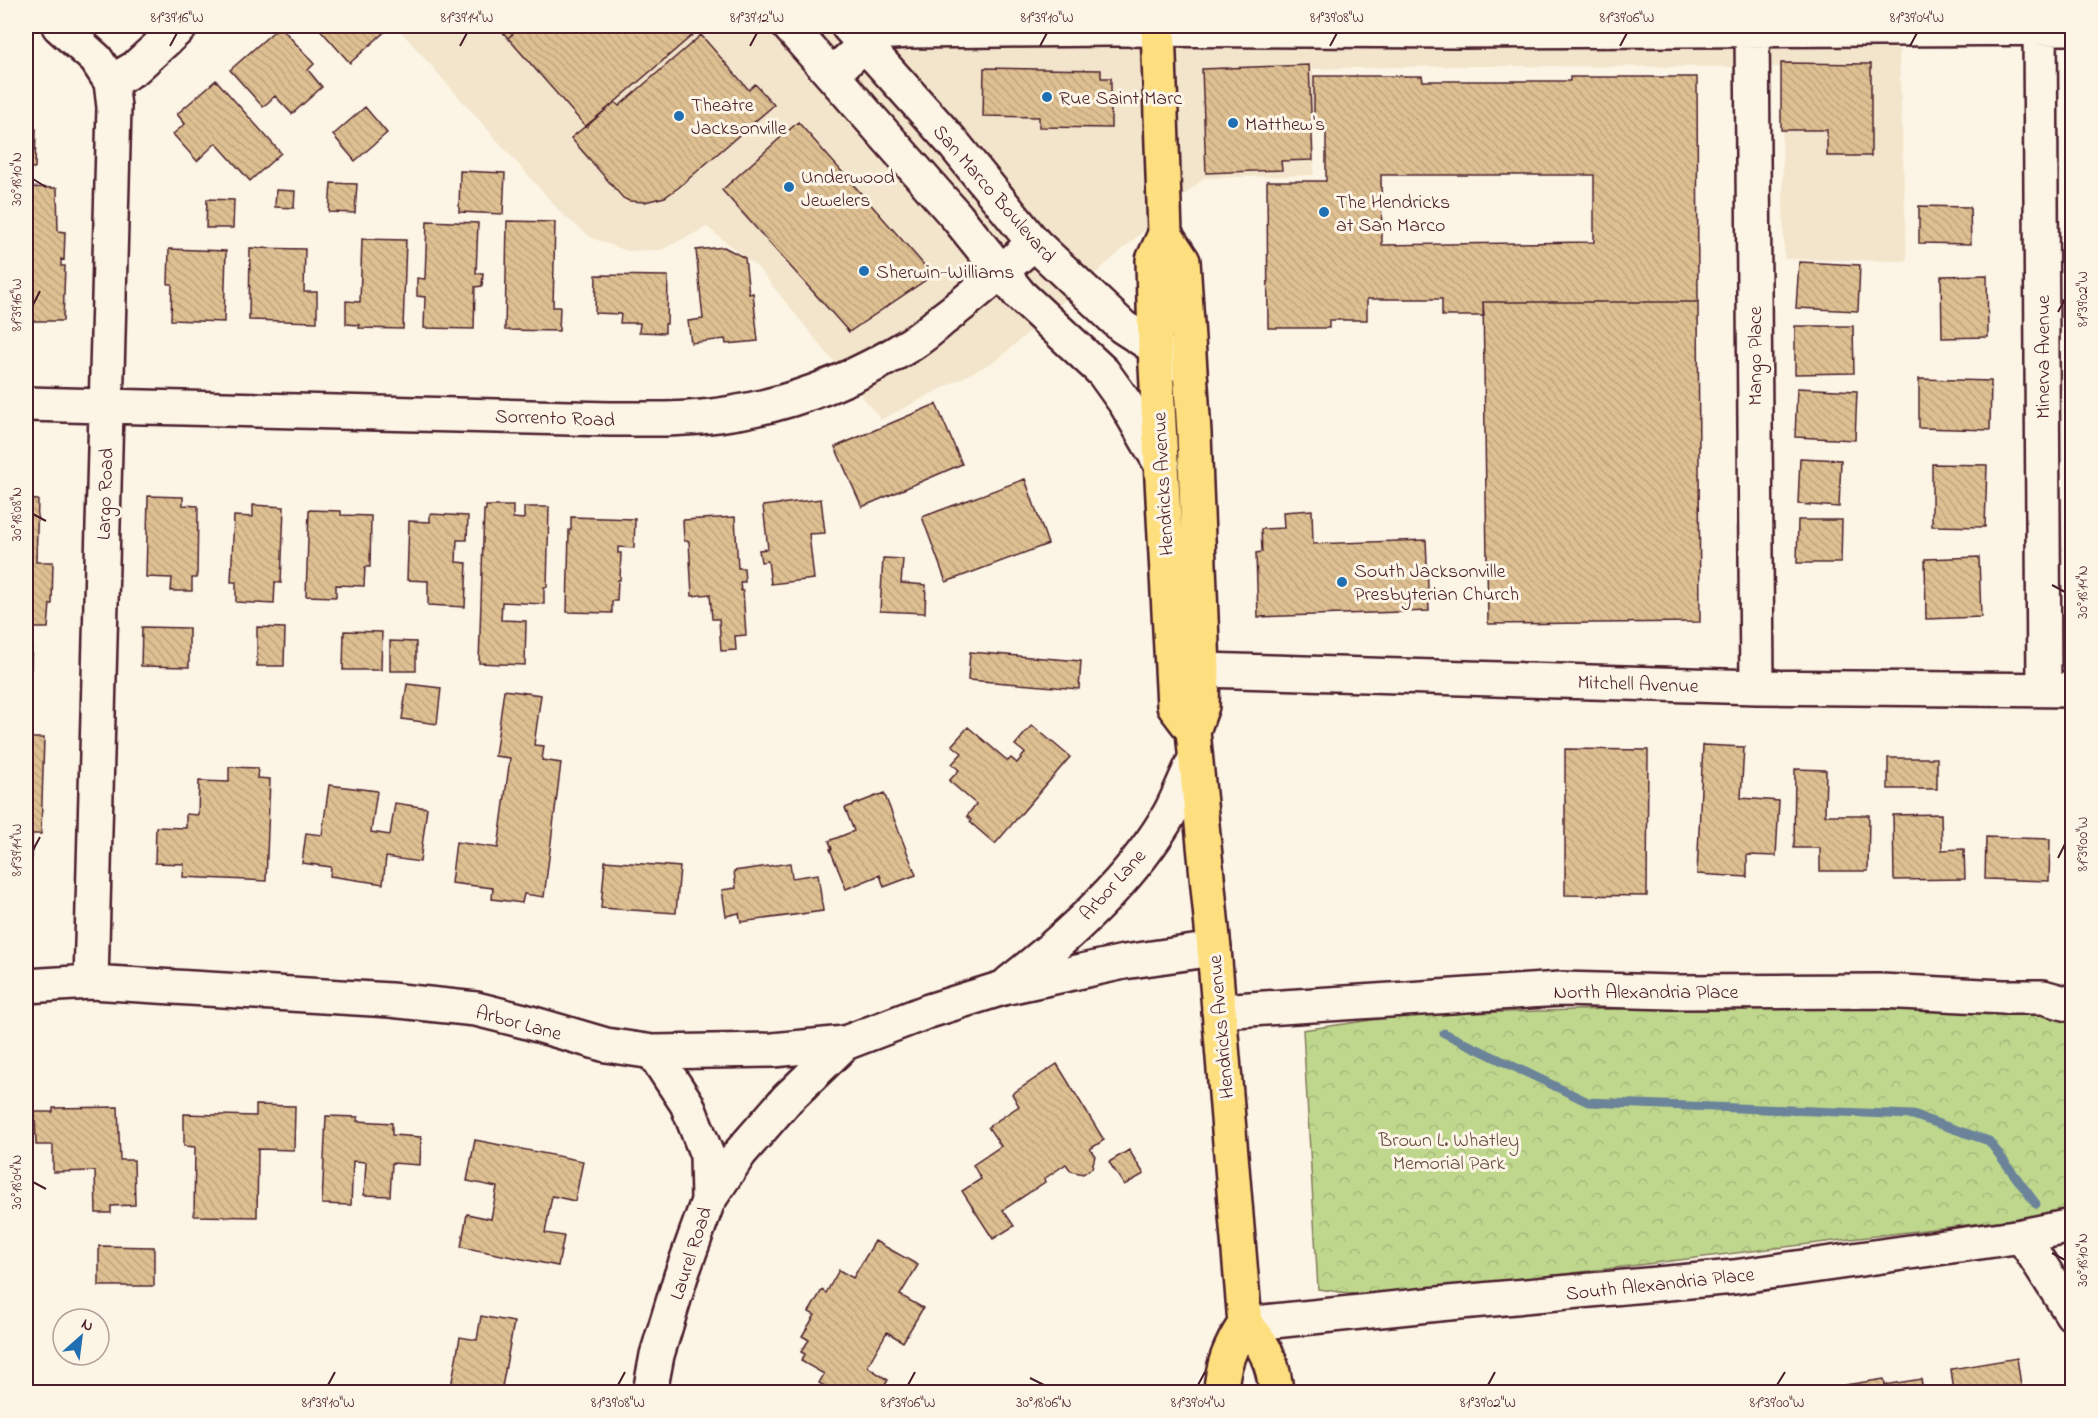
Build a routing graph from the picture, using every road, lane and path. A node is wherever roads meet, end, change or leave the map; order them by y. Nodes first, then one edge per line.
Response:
1 (59, 26) edge
2 (181, 26) edge
3 (789, 26) edge
4 (1158, 27) edge
5 (2040, 27) edge
6 (1752, 28) edge
7 (2073, 28) edge
8 (856, 35) edge
9 (832, 74) junction
10 (111, 82) junction
11 (1165, 234) junction
12 (1034, 243) junction
13 (1002, 271) junction
14 (1155, 348) junction
15 (26, 404) edge
16 (106, 406) junction
17 (1194, 434) junction
18 (1162, 466) junction
19 (1203, 670) junction
20 (1756, 687) junction
21 (2058, 690) edge
22 (1194, 745) junction
23 (1214, 949) junction
24 (91, 982) junction
25 (26, 986) edge
26 (1003, 988) junction
27 (2073, 1005) edge
28 (1219, 1011) junction
29 (845, 1044) junction
30 (653, 1052) junction
31 (708, 1200) junction
32 (2073, 1226) edge
33 (2022, 1236) junction
34 (2073, 1314) edge
35 (1245, 1324) junction
36 (650, 1392) edge
37 (1221, 1392) edge
38 (1276, 1392) edge

1 - 10 street, Largo Road
2 - 10 street
3 - 9 street
4 - 6 street
4 - 8 street
4 - 11 main road, Hendricks Avenue
5 - 6 street
5 - 7 street
5 - 21 street, Minerva Avenue
6 - 20 street, Mango Place
8 - 9 street
8 - 12 street, San Marco Boulevard
9 - 13 street
10 - 16 street, Largo Road
11 - 14 main road, Hendricks Avenue
11 - 17 main road, Hendricks Avenue
12 - 13 street, Sorrento Road
12 - 14 street, San Marco Boulevard
13 - 16 street, Sorrento Road
13 - 18 street
14 - 17 street, San Marco Boulevard
14 - 18 main road, Hendricks Avenue
15 - 16 street, Sorrento Road
16 - 24 street, Largo Road
17 - 19 main road, Hendricks Avenue
18 - 22 main road, Hendricks Avenue
19 - 20 street, Mitchell Avenue
19 - 22 main road, Hendricks Avenue
20 - 21 street, Mitchell Avenue
22 - 23 main road, Hendricks Avenue
22 - 26 street, Arbor Lane
23 - 26 street, Arbor Lane
23 - 28 main road, Hendricks Avenue
24 - 25 street, Arbor Lane
24 - 30 street, Arbor Lane
26 - 29 street, Arbor Lane
27 - 28 street, North Alexandria Place
28 - 35 main road, Hendricks Avenue
29 - 30 street, Arbor Lane
29 - 31 street
30 - 31 street, Laurel Road
31 - 36 street, Laurel Road
32 - 33 street, South Alexandria Place
33 - 34 street
33 - 35 street, South Alexandria Place
35 - 37 main road
35 - 38 main road

